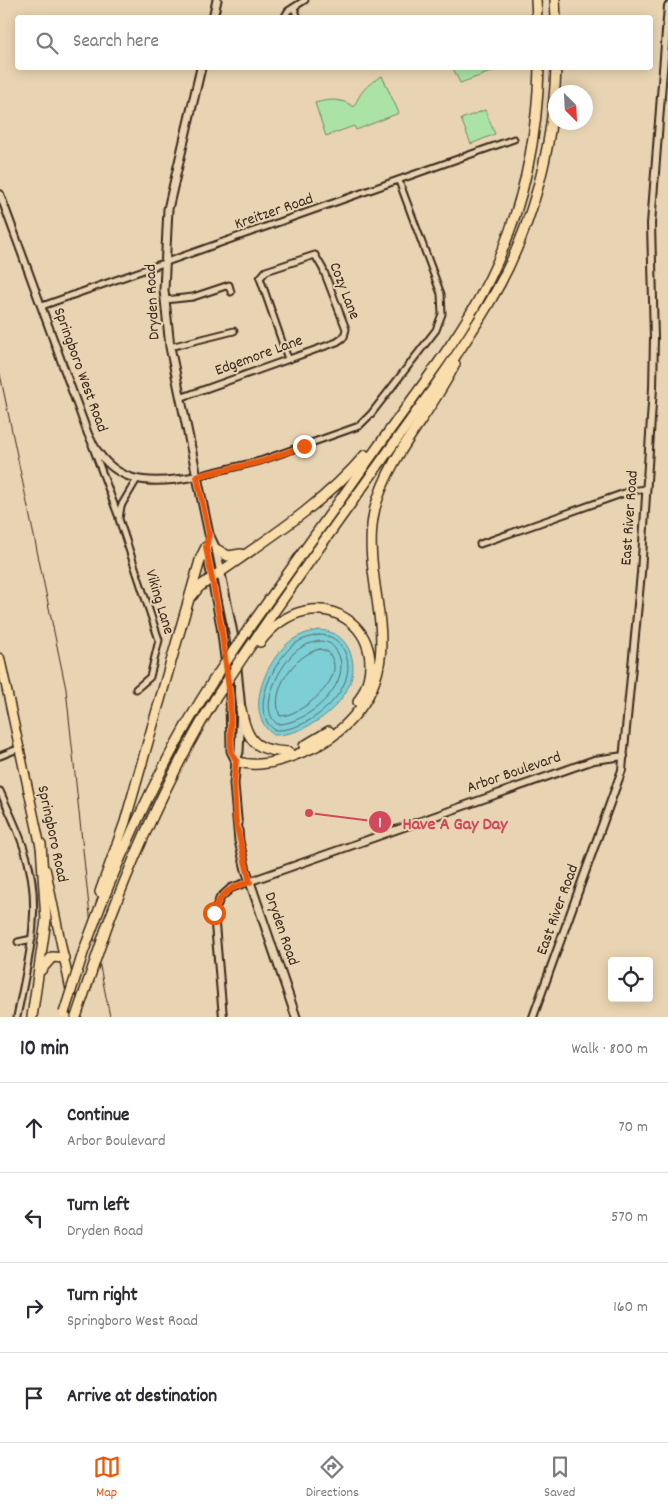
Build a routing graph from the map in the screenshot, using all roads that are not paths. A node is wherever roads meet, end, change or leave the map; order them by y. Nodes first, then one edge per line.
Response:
1 (217, 0) edge
2 (305, 0) edge
3 (536, 0) edge
4 (555, 0) edge
5 (668, 6) edge
6 (294, 8) junction
7 (214, 15) edge
8 (286, 15) edge
9 (297, 15) edge
10 (537, 15) edge
11 (556, 15) edge
12 (201, 70) edge
13 (539, 70) edge
14 (556, 70) edge
15 (514, 139) dead end
16 (399, 181) junction
17 (0, 194) edge
18 (164, 264) junction
19 (231, 292) dead end
20 (165, 300) junction
21 (42, 306) junction
22 (234, 331) dead end
23 (345, 336) joint
24 (467, 339) junction
25 (170, 348) junction
26 (288, 359) junction
27 (180, 398) junction
28 (398, 417) junction
29 (92, 442) junction
30 (197, 476) junction
31 (137, 479) junction
32 (646, 489) junction
33 (119, 516) junction
34 (209, 534) junction
35 (480, 544) dead end
36 (206, 547) junction
37 (216, 549) junction
38 (251, 550) junction
39 (221, 572) junction
40 (212, 579) junction
41 (182, 622) junction
42 (251, 648) junction
43 (0, 658) edge
44 (136, 689) dead end
45 (241, 709) junction
46 (20, 748) junction
47 (289, 752) junction
48 (0, 756) edge
49 (624, 756) junction
50 (236, 760) junction
51 (0, 791) edge
52 (40, 844) junction
53 (250, 882) junction
54 (32, 939) junction
55 (18, 942) dead end
56 (84, 950) junction
57 (64, 958) junction
58 (39, 975) junction
59 (63, 1015) edge
60 (17, 1017) edge
61 (32, 1017) edge
62 (76, 1017) edge
63 (223, 1017) edge
64 (296, 1017) edge
65 (533, 1017) edge

1 - 7 main road
2 - 6 street
3 - 10 highway
4 - 11 highway
5 - 32 street, East River Road
6 - 8 street
6 - 9 street
12 - 18 main road, Dryden Road
13 - 28 highway
14 - 24 highway
15 - 16 street, Kreitzer Road
16 - 18 street, Kreitzer Road
16 - 30 street, Springboro West Road
17 - 21 street, Springboro West Road
18 - 20 main road, Dryden Road
18 - 21 street, Kreitzer Road
19 - 20 street
20 - 25 main road, Dryden Road
21 - 29 street, Springboro West Road
22 - 25 street
23 - 26 street, Edgemore Lane
23 - 26 street, Cozy Lane
24 - 42 highway
24 - 50 highway
25 - 27 main road, Dryden Road
26 - 27 street, Edgemore Lane
27 - 30 main road, Dryden Road
28 - 38 highway
28 - 56 highway, bridge
29 - 31 street, Springboro West Road
29 - 33 street, Viking Lane
30 - 31 street, Springboro West Road
30 - 34 main road, Dryden Road
31 - 33 street
32 - 35 street
32 - 49 street, East River Road
33 - 44 street, Viking Lane
34 - 36 main road, Dryden Road
34 - 37 main road, Dryden Road
36 - 40 main road, Dryden Road
36 - 41 highway
37 - 38 highway
37 - 39 main road, Dryden Road
38 - 39 highway
39 - 40 highway
39 - 45 main road, Dryden Road
40 - 41 highway
40 - 50 main road, Dryden Road
41 - 56 highway, bridge
42 - 47 highway
42 - 62 highway, bridge
43 - 46 main road, Springboro Road
45 - 47 highway
45 - 50 main road, Dryden Road
46 - 48 street
46 - 52 main road, Springboro Road
47 - 50 highway
49 - 53 street, Arbor Boulevard
49 - 65 street, East River Road
50 - 53 main road, Dryden Road
51 - 54 street
52 - 57 main road, Springboro Road
52 - 58 highway
53 - 63 street, Arbor Boulevard
53 - 64 main road, Dryden Road
54 - 55 street
54 - 60 street
56 - 59 highway, bridge
57 - 58 highway
57 - 62 main road, Springboro Road
58 - 61 highway

